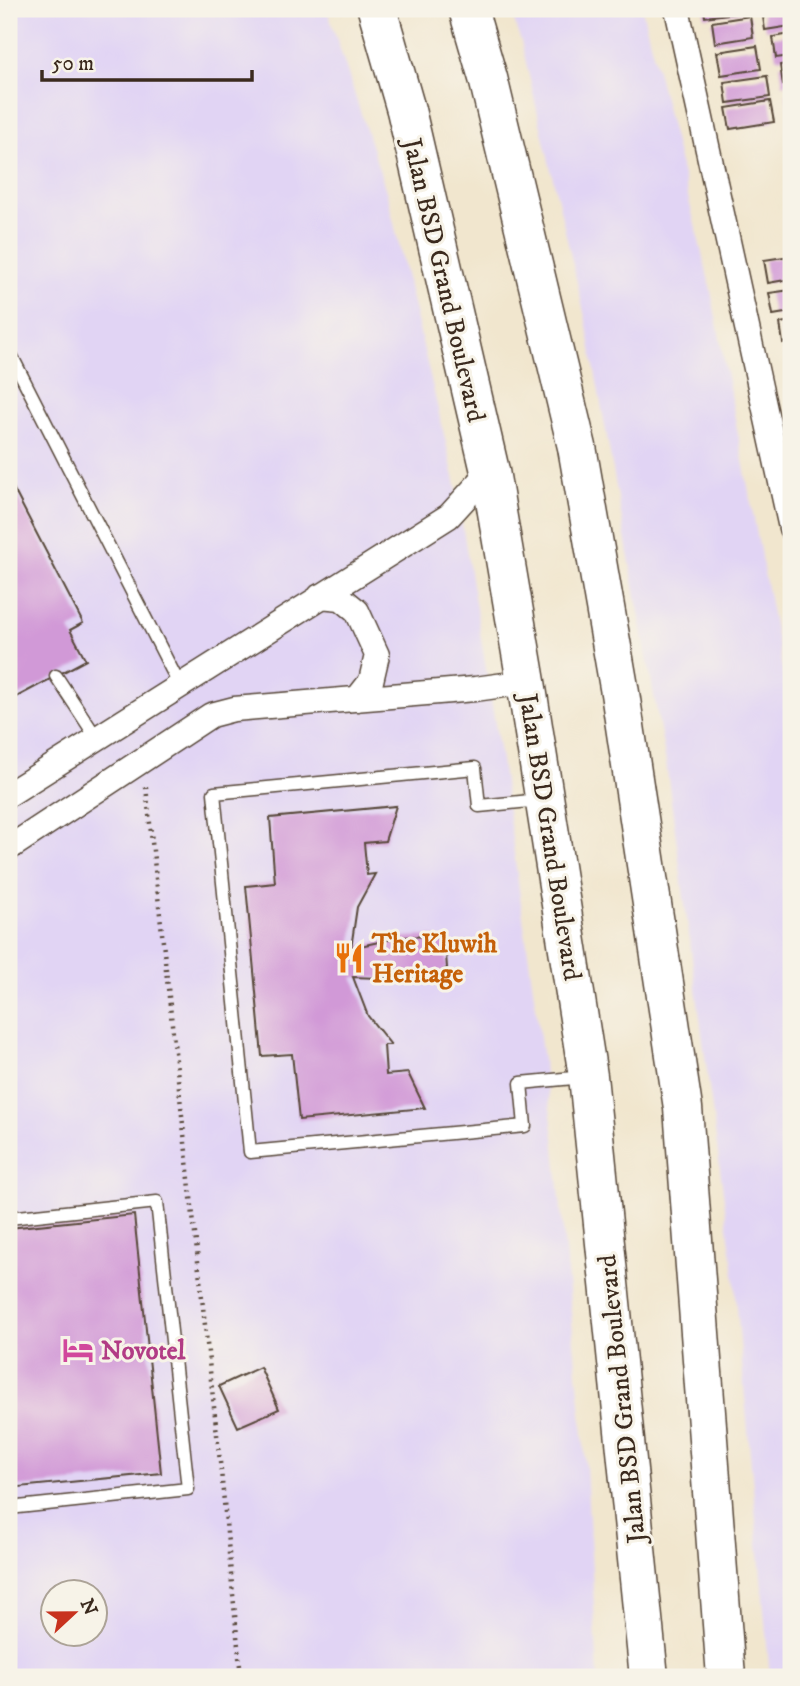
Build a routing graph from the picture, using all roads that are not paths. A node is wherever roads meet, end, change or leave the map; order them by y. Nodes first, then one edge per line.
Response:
1 (377, 9) edge
2 (468, 9) edge
3 (677, 9) edge
4 (9, 351) edge
5 (490, 471) junction
6 (791, 528) edge
7 (320, 596) junction
8 (56, 676) dead end
9 (526, 682) junction
10 (179, 684) junction
11 (357, 699) junction
12 (96, 737) junction
13 (9, 794) edge
14 (545, 799) junction
15 (9, 848) edge
16 (588, 1076) junction
17 (9, 1218) edge
18 (9, 1508) edge
19 (649, 1677) edge
20 (726, 1677) edge

1 - 5 main road, Jalan BSD Grand Boulevard
2 - 20 main road
3 - 6 street
4 - 10 lane
5 - 7 street
5 - 9 main road, Jalan BSD Grand Boulevard
7 - 10 street
7 - 11 street
8 - 12 lane
9 - 11 street
9 - 14 main road, Jalan BSD Grand Boulevard
10 - 12 street
11 - 15 street
12 - 13 street
14 - 16 main road, Jalan BSD Grand Boulevard
14 - 16 lane
16 - 19 main road, Jalan BSD Grand Boulevard
17 - 18 lane

